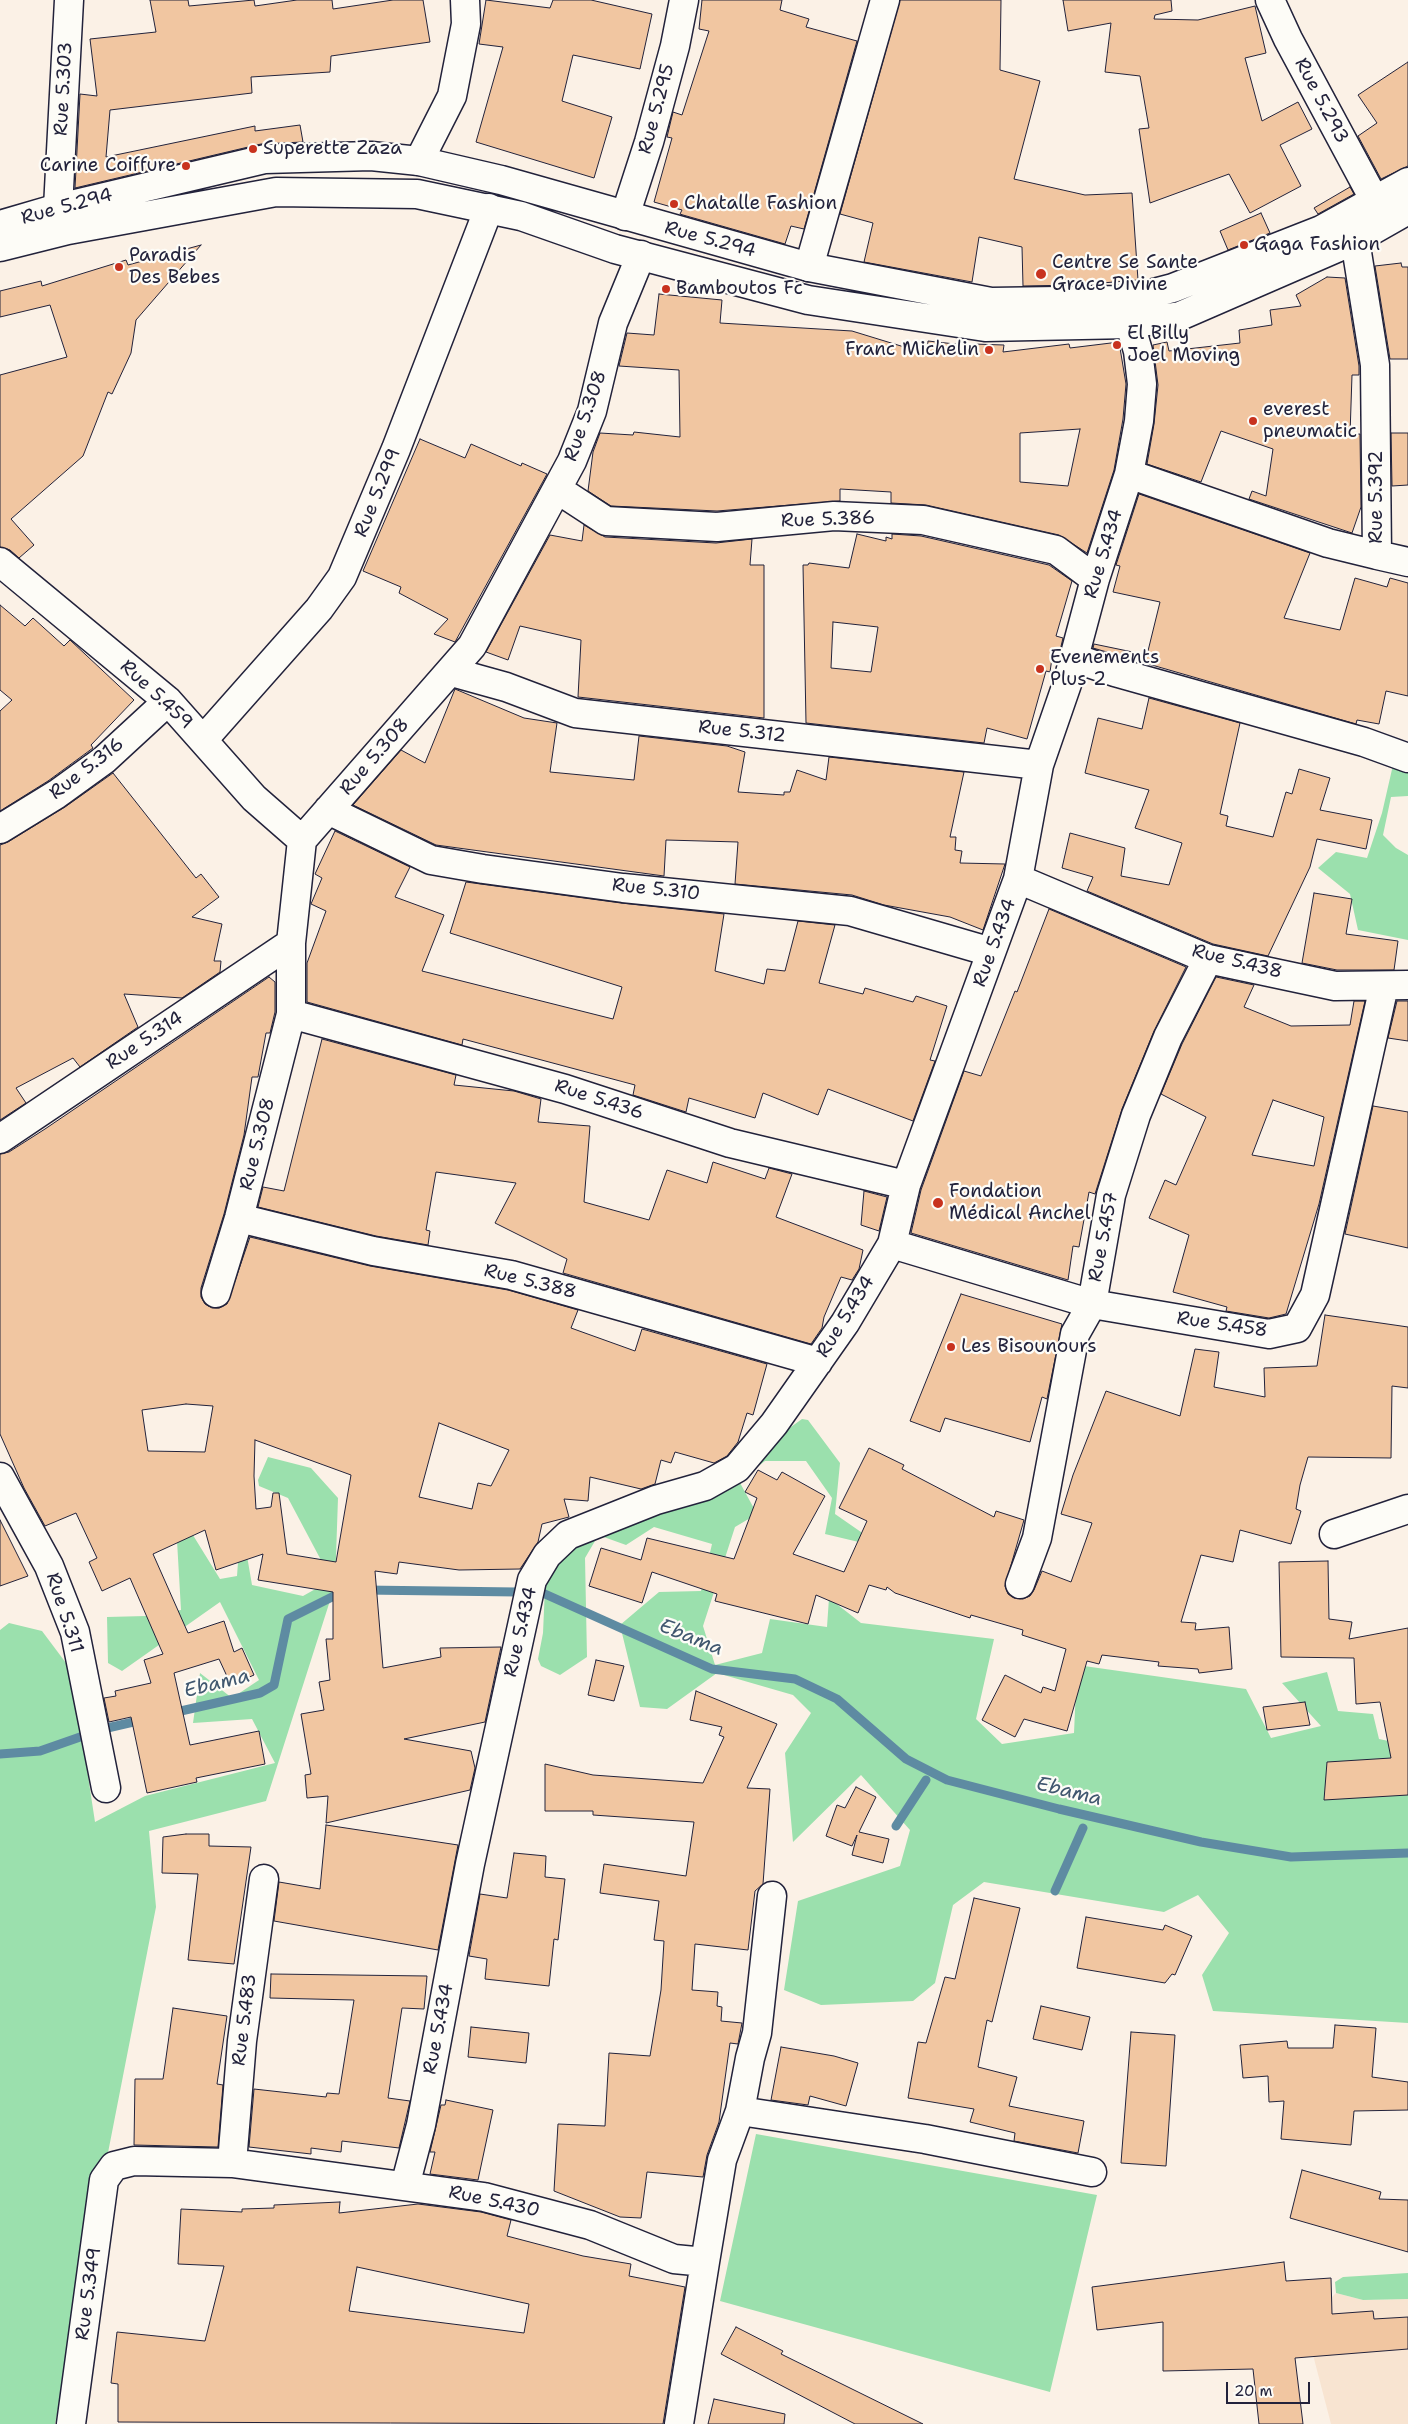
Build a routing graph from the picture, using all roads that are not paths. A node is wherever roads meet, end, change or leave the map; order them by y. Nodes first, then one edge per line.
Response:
1 (69, 0) edge
2 (465, 0) edge
3 (684, 0) edge
4 (885, 0) edge
5 (1270, 0) edge
6 (420, 162) junction
7 (1408, 182) edge
8 (1375, 201) junction
9 (58, 208) junction
10 (489, 208) junction
11 (1408, 210) edge
12 (625, 216) junction
13 (0, 225) edge
14 (1355, 240) junction
15 (0, 247) edge
16 (640, 255) junction
17 (809, 267) junction
18 (1130, 324) junction
19 (1129, 474) junction
20 (557, 489) junction
21 (1377, 555) junction
22 (0, 562) edge
23 (1408, 562) edge
24 (1095, 578) junction
25 (1074, 658) junction
26 (452, 672) junction
27 (168, 701) junction
28 (203, 740) junction
29 (1408, 758) edge
30 (1039, 764) junction
31 (328, 810) junction
32 (0, 829) edge
33 (302, 840) junction
34 (1018, 879) junction
35 (291, 943) junction
36 (991, 952) junction
37 (1208, 959) junction
38 (1396, 986) edge
39 (291, 1014) junction
40 (0, 1139) edge
41 (906, 1185) junction
42 (239, 1218) junction
43 (892, 1244) junction
44 (216, 1293) dead end
45 (1092, 1304) junction
46 (818, 1362) junction
47 (0, 1477) edge
48 (1408, 1509) edge
49 (1334, 1534) dead end
50 (1020, 1584) dead end
51 (106, 1788) dead end
52 (264, 1878) dead end
53 (772, 1896) dead end
54 (740, 2111) junction
55 (232, 2163) junction
56 (114, 2166) joint
57 (1092, 2172) dead end
58 (405, 2186) junction
59 (704, 2262) junction
60 (71, 2424) edge
61 (679, 2424) edge

1 - 9 street, Rue 5.303
2 - 6 street
3 - 12 street, Rue 5.295
4 - 17 street
5 - 8 street, Rue 5.293
6 - 9 street, Rue 5.294
6 - 12 street, Rue 5.294
7 - 8 street, Rue 5.294
8 - 17 street, Rue 5.294
9 - 13 street, Rue 5.294
10 - 15 street, Rue 5.294
10 - 16 street, Rue 5.294
10 - 28 street, Rue 5.299
11 - 14 street, Rue 5.294
12 - 17 street, Rue 5.294
14 - 18 street, Rue 5.294
14 - 21 street, Rue 5.392
16 - 18 street, Rue 5.294
16 - 20 street, Rue 5.308
18 - 19 street, Rue 5.434
19 - 21 street, Rue 5.392
19 - 24 street, Rue 5.434
20 - 24 street, Rue 5.386
20 - 26 street, Rue 5.308
21 - 23 street
22 - 27 street, Rue 5.459
24 - 25 street, Rue 5.434
25 - 29 street
25 - 30 street, Rue 5.434
26 - 30 street, Rue 5.312
26 - 31 street, Rue 5.308
27 - 28 street, Rue 5.459
27 - 32 street, Rue 5.316
28 - 33 street, Rue 5.459
30 - 34 street, Rue 5.434
31 - 33 street, Rue 5.308
31 - 36 street, Rue 5.310
33 - 35 street, Rue 5.308
34 - 36 street, Rue 5.434
34 - 37 street, Rue 5.438
35 - 39 street, Rue 5.308
35 - 40 street, Rue 5.314
36 - 41 street, Rue 5.434
37 - 38 street, Rue 5.438
37 - 45 street, Rue 5.457
38 - 45 street, Rue 5.458
39 - 41 street, Rue 5.436
39 - 42 street, Rue 5.308
41 - 43 street, Rue 5.434
42 - 44 street, Rue 5.308
42 - 46 street, Rue 5.388
43 - 45 street, Rue 5.458
43 - 46 street, Rue 5.434
45 - 50 street, Rue 5.457
46 - 58 street, Rue 5.434
47 - 51 street, Rue 5.311
48 - 49 street
52 - 55 street, Rue 5.483
53 - 54 street
54 - 57 street
54 - 59 street
55 - 56 street, Rue 5.430
55 - 58 street, Rue 5.430
56 - 60 street, Rue 5.349
58 - 59 street, Rue 5.430
59 - 61 street

